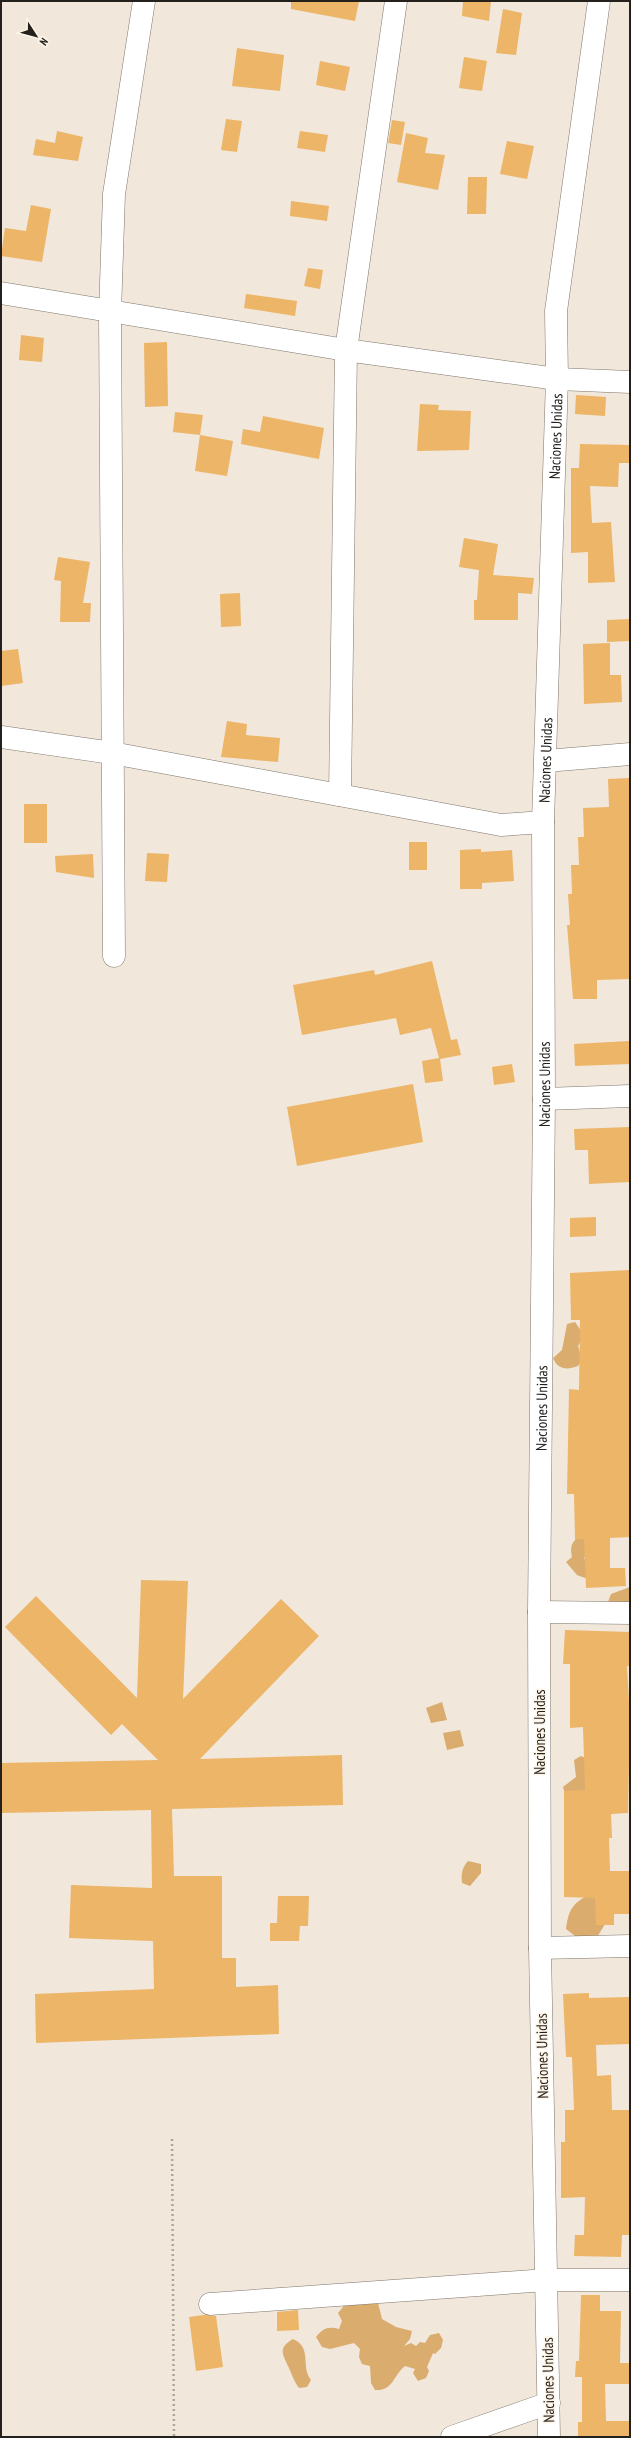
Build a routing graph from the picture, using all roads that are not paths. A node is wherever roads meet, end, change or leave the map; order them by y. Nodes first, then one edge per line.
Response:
1 (144, 1) edge
2 (396, 1) edge
3 (599, 1) edge
4 (1, 293) edge
5 (110, 313) junction
6 (346, 350) junction
7 (557, 379) junction
8 (630, 382) edge
9 (1, 737) edge
10 (112, 753) junction
11 (630, 754) edge
12 (546, 761) junction
13 (340, 795) junction
14 (543, 822) junction
15 (114, 956) dead end
16 (630, 1096) edge
17 (544, 1099) junction
18 (539, 1612) junction
19 (630, 1613) edge
20 (630, 1946) edge
21 (540, 1948) junction
22 (547, 2280) junction
23 (630, 2280) edge
24 (210, 2304) dead end
25 (549, 2403) junction
26 (452, 2437) edge
27 (549, 2437) edge

1 - 5 street
2 - 6 street
3 - 7 street, Naciones Unidas
4 - 5 street
5 - 6 street
5 - 10 street
6 - 7 street
6 - 13 street
7 - 8 street
7 - 12 street, Naciones Unidas
9 - 10 street
10 - 13 street
10 - 15 street
11 - 12 street
12 - 14 street, Naciones Unidas
13 - 14 street
14 - 17 street, Naciones Unidas
16 - 17 street
17 - 18 street, Naciones Unidas
18 - 19 street
18 - 21 street, Naciones Unidas
20 - 21 street
21 - 22 street, Naciones Unidas
22 - 23 street
22 - 24 street
22 - 25 street, Naciones Unidas
25 - 26 street
25 - 27 street, Naciones Unidas

